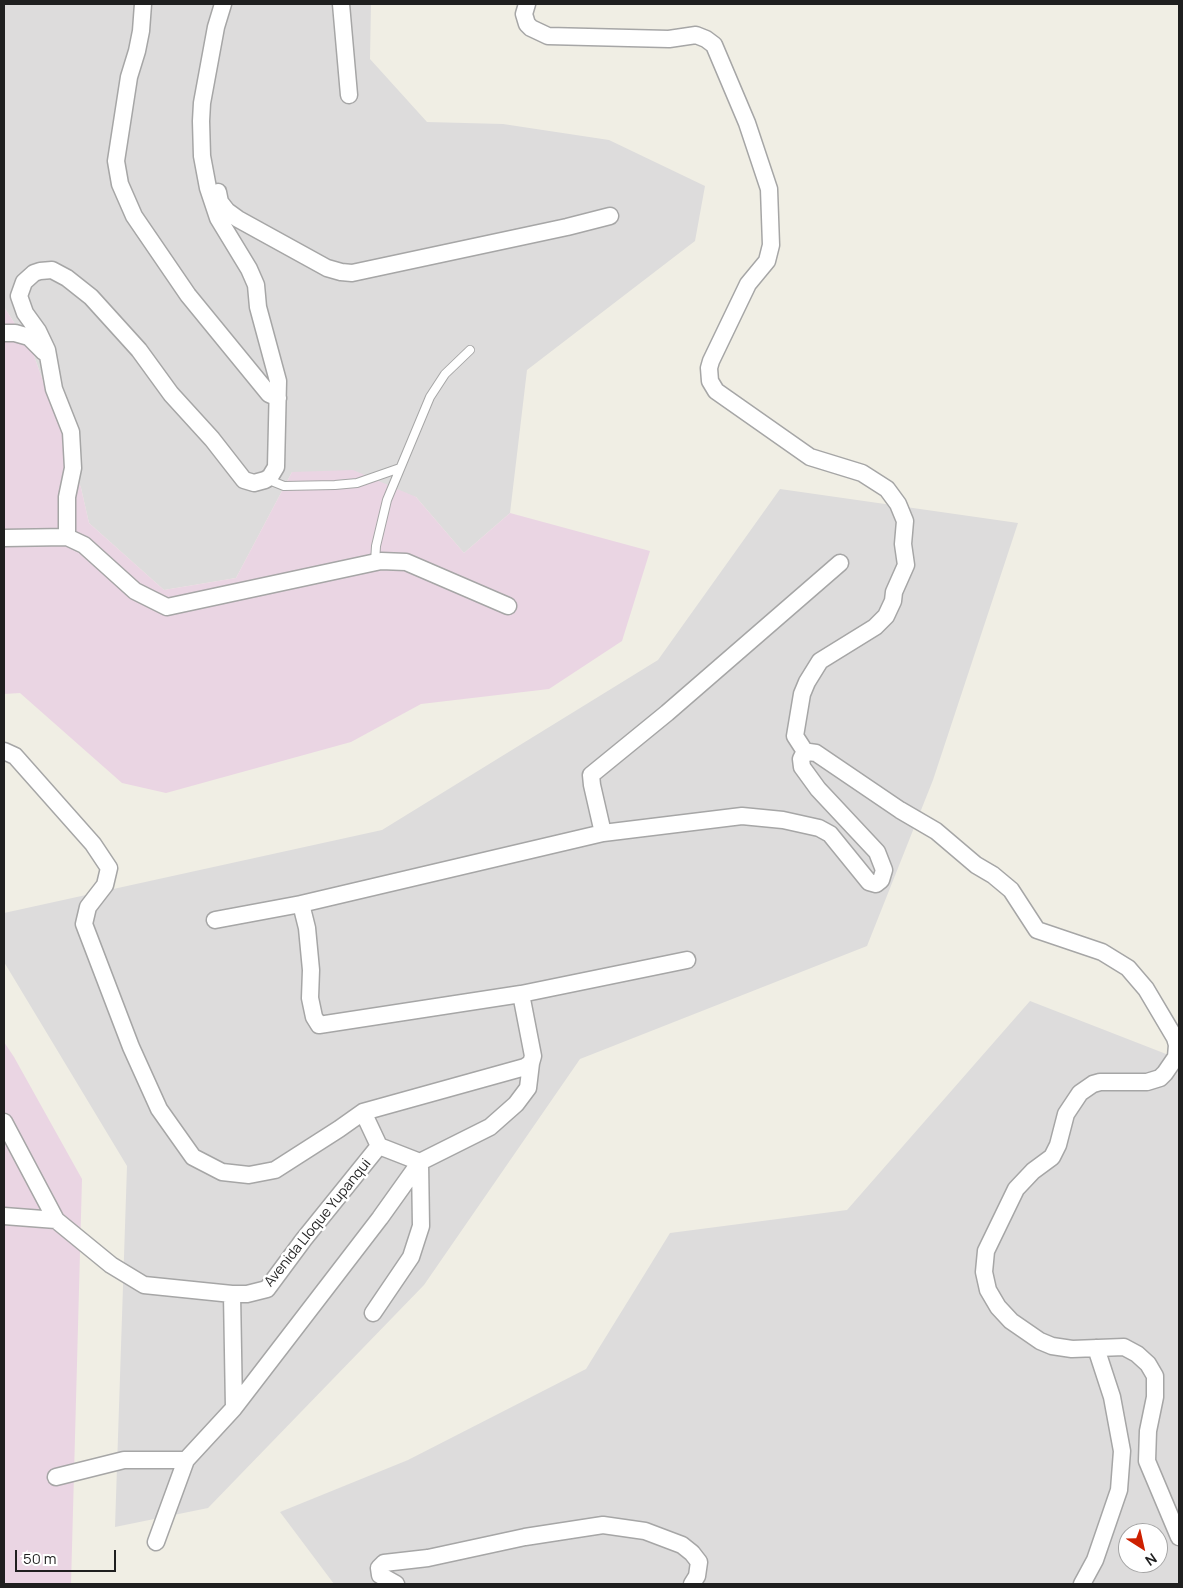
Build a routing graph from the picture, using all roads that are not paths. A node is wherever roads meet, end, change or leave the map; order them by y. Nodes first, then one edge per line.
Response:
1 (143, 4) edge
2 (223, 4) edge
3 (341, 4) edge
4 (526, 4) edge
5 (349, 95) dead end
6 (202, 156) junction
7 (610, 216) dead end
8 (4, 333) edge
9 (470, 350) dead end
10 (48, 357) junction
11 (278, 398) junction
12 (400, 468) junction
13 (270, 477) junction
14 (67, 537) junction
15 (4, 538) edge
16 (375, 562) junction
17 (840, 563) dead end
18 (508, 606) dead end
19 (4, 752) edge
20 (806, 753) junction
21 (603, 833) junction
22 (301, 904) junction
23 (214, 920) dead end
24 (687, 960) dead end
25 (521, 994) junction
26 (531, 1063) junction
27 (363, 1112) junction
28 (4, 1122) edge
29 (380, 1146) junction
30 (420, 1162) junction
31 (4, 1216) edge
32 (56, 1220) junction
33 (232, 1294) junction
34 (373, 1313) dead end
35 (1096, 1348) junction
36 (234, 1408) junction
37 (186, 1460) junction
38 (56, 1477) dead end
39 (1179, 1538) edge
40 (156, 1542) dead end
41 (396, 1584) edge
42 (692, 1584) edge
43 (1082, 1584) edge

1 - 11 street
2 - 6 street
3 - 5 street
4 - 20 street
6 - 7 street
6 - 11 street
8 - 10 street
9 - 12 lane
10 - 13 street
10 - 14 street
11 - 13 street
12 - 13 lane
12 - 16 lane
14 - 15 street
14 - 16 street
16 - 18 street
17 - 21 street
19 - 27 street
20 - 21 street
20 - 35 street
21 - 22 street
22 - 23 street
22 - 25 street
24 - 25 street
25 - 26 street
26 - 27 street
26 - 30 street
27 - 29 street
28 - 32 street
29 - 30 street
29 - 33 street, Avenida Lloque Yupanqui
30 - 34 street
30 - 36 street
31 - 32 street
32 - 33 street, Avenida Lloque Yupanqui
33 - 36 street
35 - 39 street
35 - 43 street
36 - 37 street
37 - 38 street
37 - 40 street
41 - 42 street

